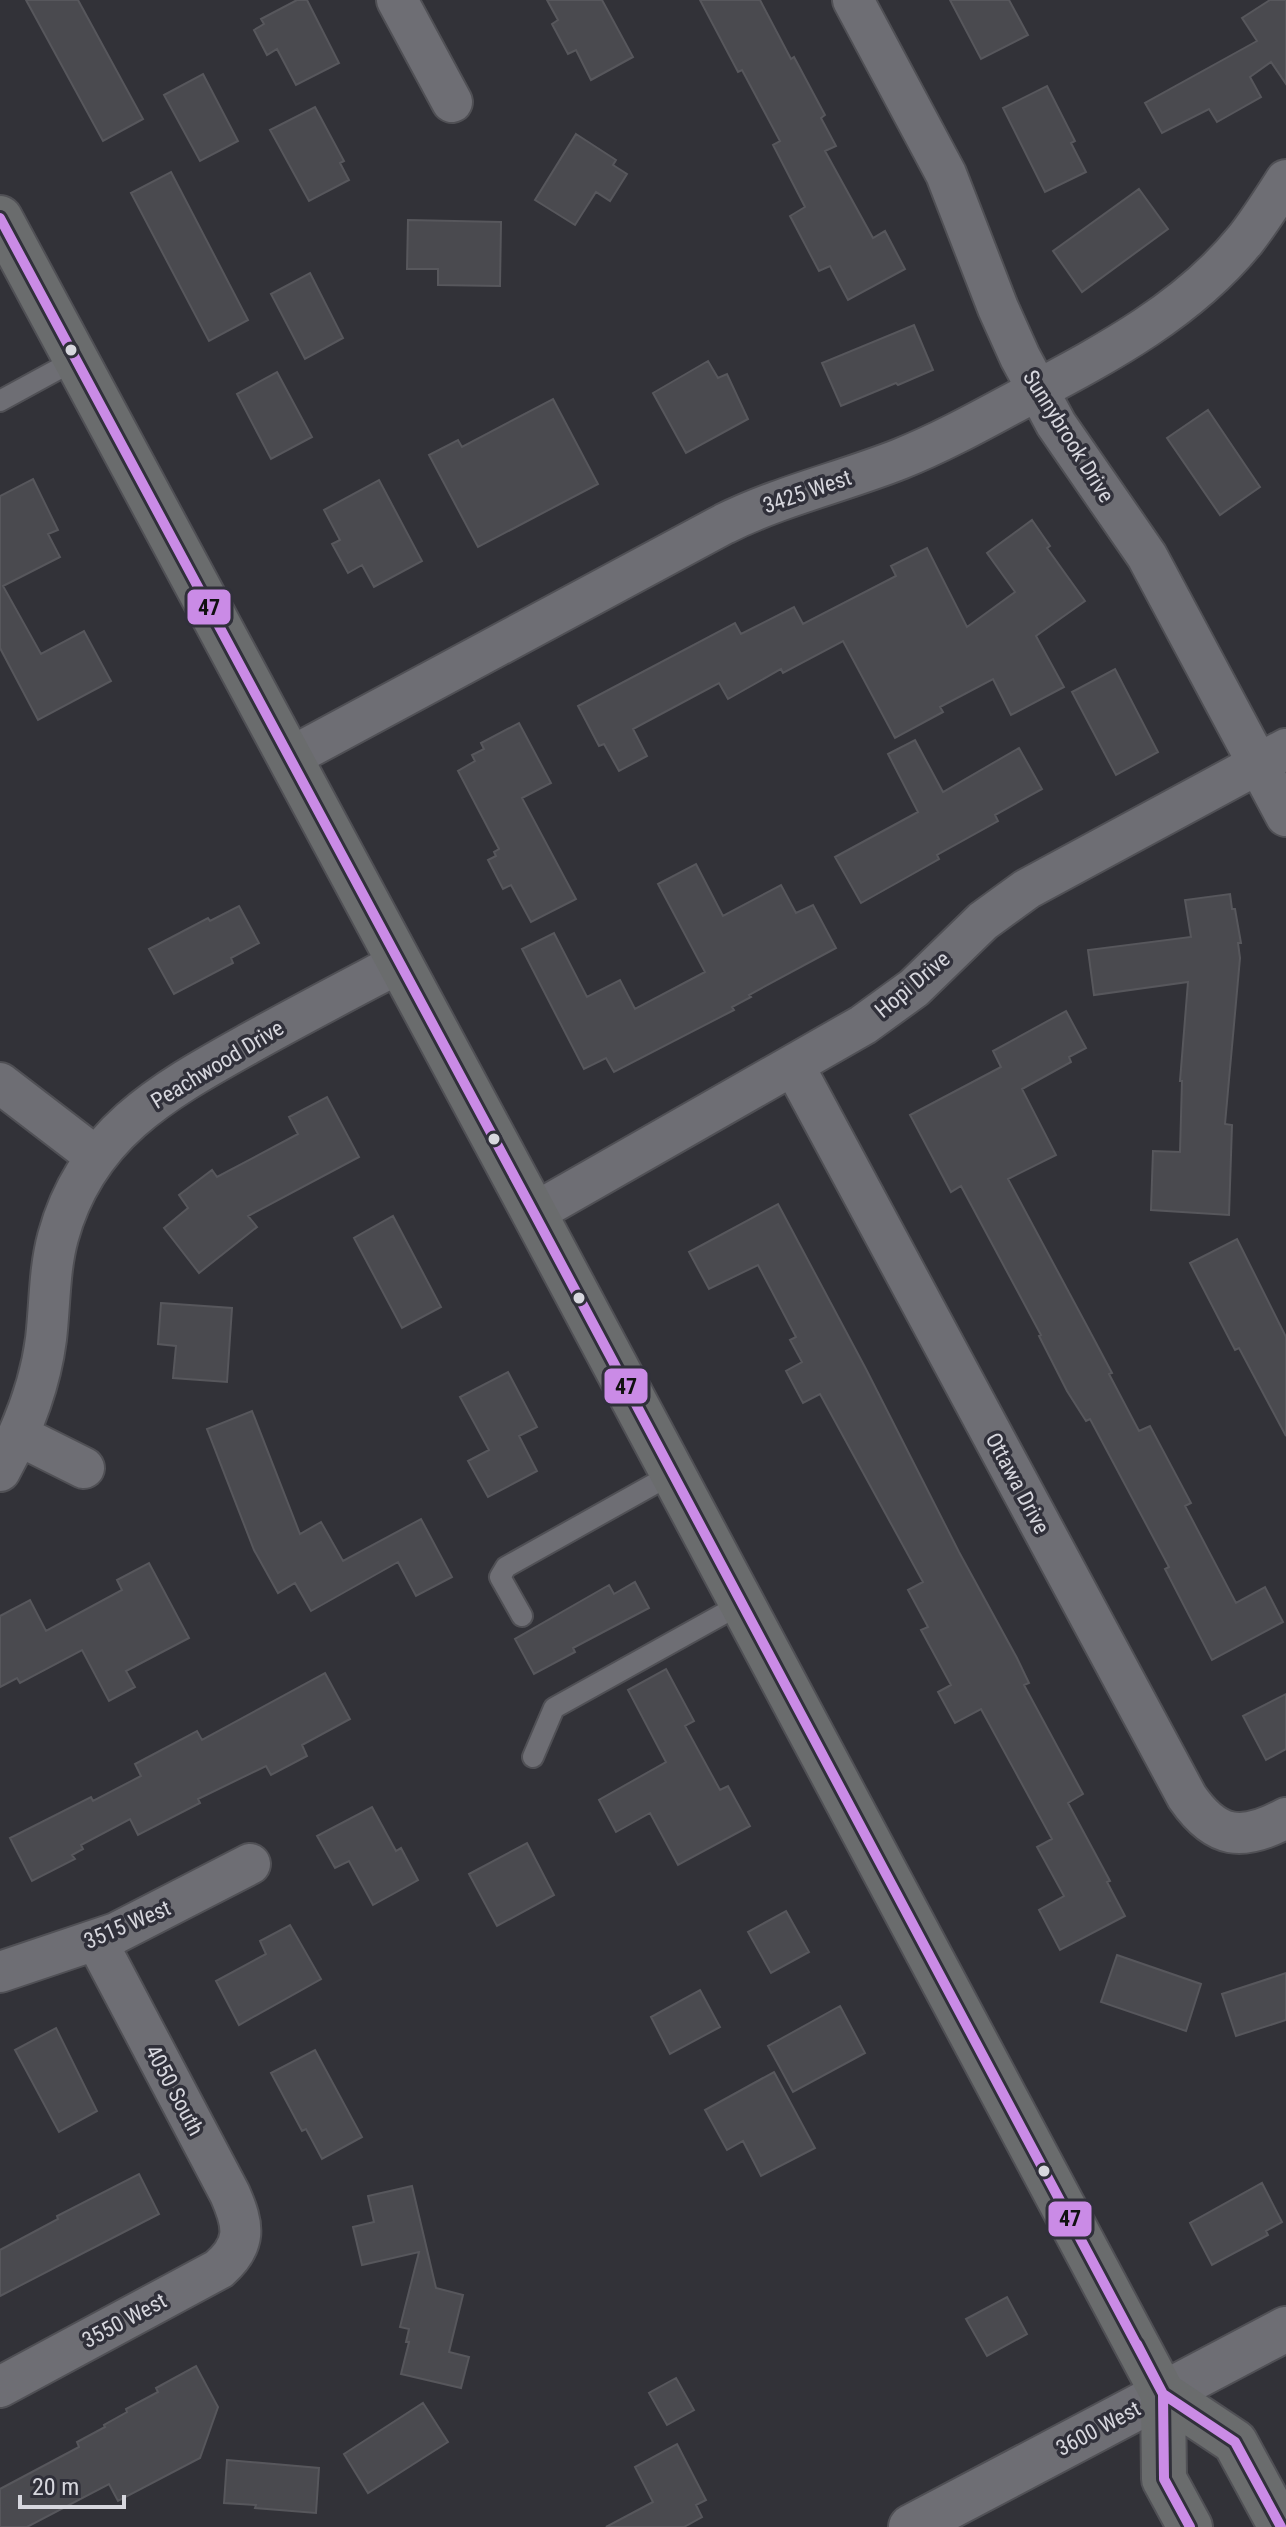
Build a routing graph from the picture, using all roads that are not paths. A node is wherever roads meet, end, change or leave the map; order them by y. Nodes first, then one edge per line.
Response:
1 (397, 0) edge
2 (853, 0) edge
3 (452, 102) dead end
4 (1286, 180) edge
5 (0, 218) edge
6 (75, 360) junction
7 (1037, 390) junction
8 (0, 401) edge
9 (1272, 756) edge
10 (289, 758) junction
11 (1286, 816) edge
12 (399, 963) junction
13 (794, 1066) junction
14 (0, 1083) edge
15 (95, 1156) junction
16 (534, 1213) junction
17 (18, 1435) junction
18 (84, 1468) dead end
19 (0, 1471) edge
20 (672, 1474) junction
21 (741, 1604) junction
22 (522, 1616) dead end
23 (533, 1757) dead end
24 (1286, 1818) edge
25 (250, 1864) dead end
26 (96, 1940) junction
27 (0, 1972) edge
28 (239, 2243) joint
29 (1286, 2329) edge
30 (0, 2387) edge
31 (1163, 2394) junction
32 (911, 2527) edge
33 (1190, 2527) edge
34 (1281, 2527) edge

1 - 3 street
2 - 7 street, Sunnybrook Drive
4 - 7 street, 3425 West
5 - 6 main road
6 - 8 lane
6 - 10 main road
7 - 9 street, Sunnybrook Drive
7 - 10 street, 3425 West
9 - 11 street, Sunnybrook Drive
9 - 13 street, Hopi Drive
10 - 12 main road
12 - 15 street, Peachwood Drive
12 - 16 main road
13 - 16 street, Hopi Drive
13 - 24 street, Ottawa Drive
14 - 15 street
15 - 17 street, Peachwood Drive
16 - 20 main road
17 - 18 street
17 - 19 street, Peachwood Drive
20 - 21 main road
20 - 22 lane
21 - 23 lane
21 - 31 main road
25 - 26 street, 3515 West
26 - 27 street, 3515 West
26 - 28 street, 4050 South
28 - 30 street, 3550 West
29 - 31 street, 3600 West
31 - 32 street, 3600 West
31 - 33 main road
31 - 34 main road

